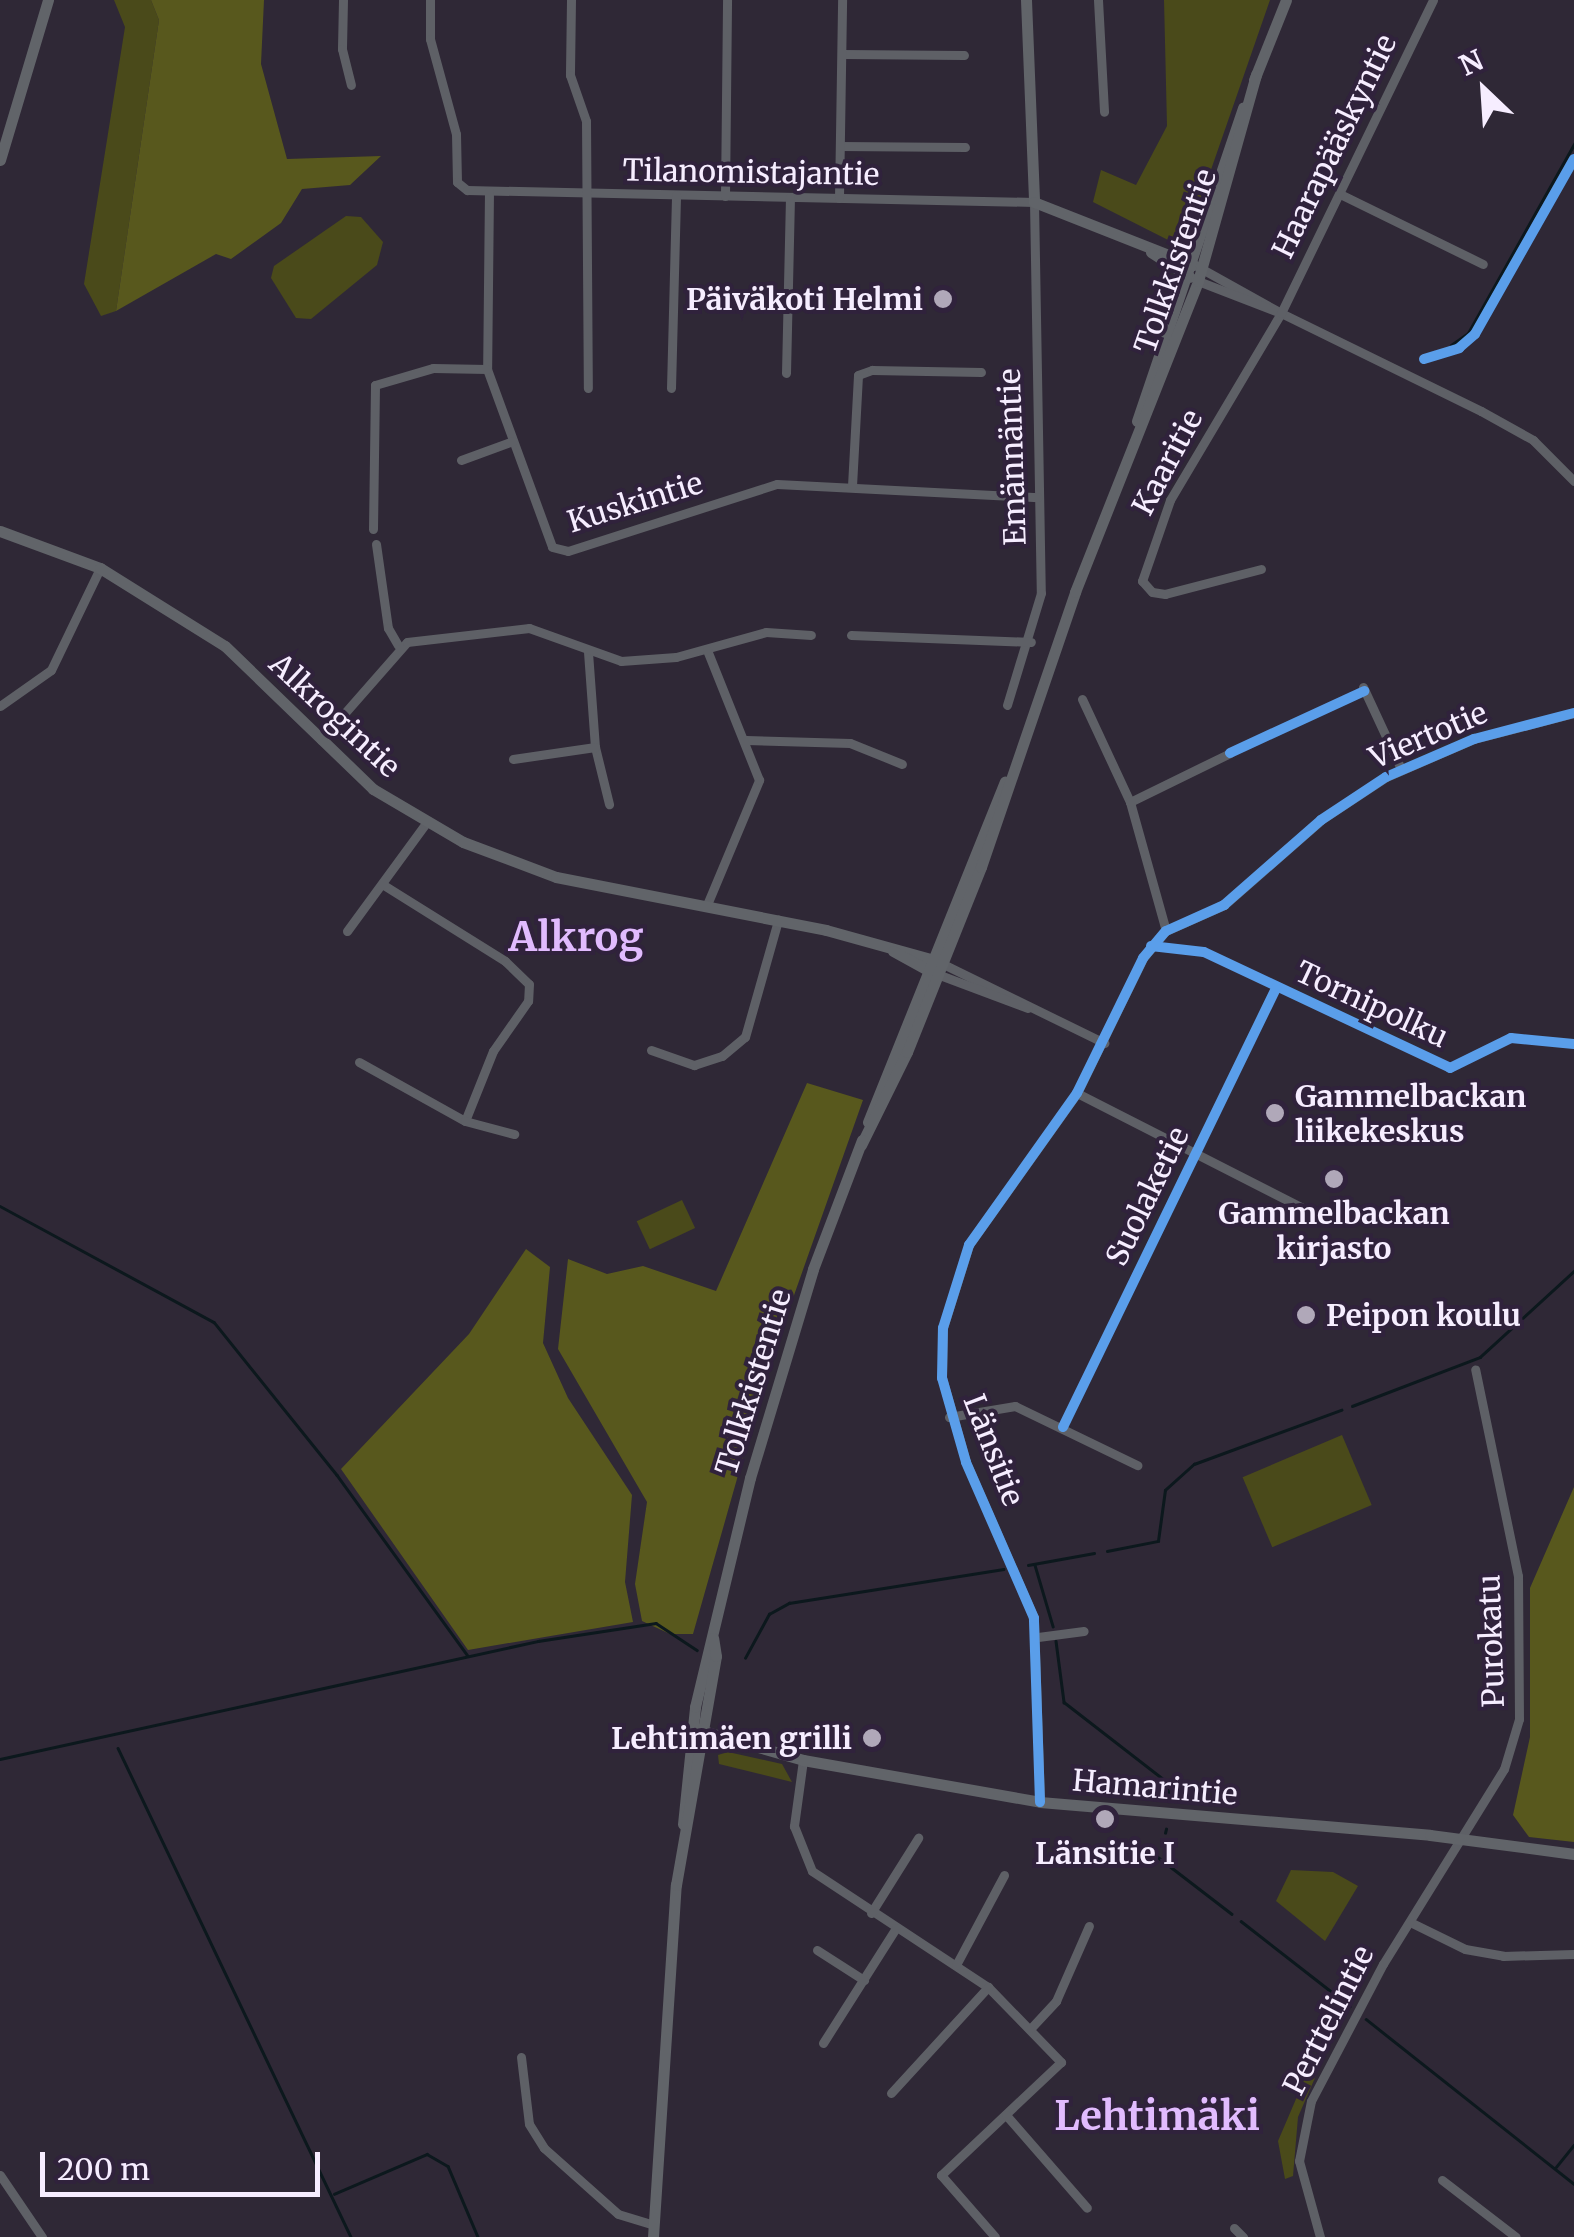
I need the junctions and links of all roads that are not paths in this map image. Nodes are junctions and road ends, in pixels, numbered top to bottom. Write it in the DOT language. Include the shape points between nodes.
graph roads {
  1 [pos="48,0"];
  2 [pos="343,0"];
  3 [pos="430,0"];
  4 [pos="570,0"];
  5 [pos="727,0"];
  6 [pos="842,0"];
  7 [pos="1026,0"];
  8 [pos="1098,0"];
  9 [pos="1286,0"];
  10 [pos="1433,0"];
  11 [pos="842,54"];
  12 [pos="964,54"];
  13 [pos="351,85"];
  14 [pos="1104,112"];
  15 [pos="840,146"];
  16 [pos="965,148"];
  17 [pos="0,160"];
  18 [pos="489,191"];
  19 [pos="586,194"];
  20 [pos="1340,194"];
  21 [pos="676,195"];
  22 [pos="724,196"];
  23 [pos="790,198"];
  24 [pos="839,198"];
  25 [pos="1034,202"];
  26 [pos="1483,264"];
  27 [pos="1194,272"];
  28 [pos="1281,314"];
  29 [pos="487,369"];
  30 [pos="786,372"];
  31 [pos="981,372"];
  32 [pos="588,388"];
  33 [pos="672,388"];
  34 [pos="513,441"];
  35 [pos="461,460"];
  36 [pos="1574,482"];
  37 [pos="852,486"];
  38 [pos="1038,496"];
  39 [pos="373,529"];
  40 [pos="0,531"];
  41 [pos="376,544"];
  42 [pos="100,568"];
  43 [pos="1261,570"];
  44 [pos="811,635"];
  45 [pos="851,636"];
  46 [pos="1030,642"];
  47 [pos="398,645"];
  48 [pos="708,650"];
  49 [pos="588,652"];
  50 [pos="1363,688"];
  51 [pos="1082,699"];
  52 [pos="1007,704"];
  53 [pos="0,706"];
  54 [pos="1574,712"];
  55 [pos="321,740"];
  56 [pos="746,740"];
  57 [pos="595,747"];
  58 [pos="1230,753"];
  59 [pos="513,759"];
  60 [pos="902,764"];
  61 [pos="1401,770"];
  62 [pos="1130,802"];
  63 [pos="609,804"];
  64 [pos="426,823"];
  65 [pos="382,884"];
  66 [pos="706,908"];
  67 [pos="778,920"];
  68 [pos="1166,930"];
  69 [pos="347,932"];
  70 [pos="934,966"];
  71 [pos="1104,1044"];
  72 [pos="650,1050"];
  73 [pos="359,1062"];
  74 [pos="1077,1092"];
  75 [pos="466,1121"];
  76 [pos="514,1134"];
  77 [pos="1318,1216"];
  78 [pos="1476,1370"];
  79 [pos="949,1417"];
  80 [pos="1136,1465"];
  81 [pos="1084,1631"];
  82 [pos="1038,1637"];
  83 [pos="698,1729"];
  84 [pos="695,1744"];
  85 [pos="736,1744"];
  86 [pos="803,1760"];
  87 [pos="1040,1802"];
  88 [pos="918,1838"];
  89 [pos="1457,1840"];
  90 [pos="1574,1854"];
  91 [pos="1004,1875"];
  92 [pos="871,1913"];
  93 [pos="1410,1922"];
  94 [pos="1090,1926"];
  95 [pos="896,1928"];
  96 [pos="817,1950"];
  97 [pos="1574,1954"];
  98 [pos="956,1965"];
  99 [pos="864,1980"];
  100 [pos="988,1987"];
  101 [pos="1031,2028"];
  102 [pos="823,2043"];
  103 [pos="520,2058"];
  104 [pos="891,2093"];
  105 [pos="1006,2116"];
  106 [pos="0,2175"];
  107 [pos="1442,2180"];
  108 [pos="1087,2208"];
  109 [pos="1234,2228"];
  110 [pos="653,2231"];
  111 [pos="42,2237"];
  112 [pos="994,2237"];
  113 [pos="1243,2237"];
  114 [pos="1320,2237"];
  115 [pos="1516,2237"];
  1 -- 17 [label="street"];
  2 -- 13 [label="street" via="342,49"];
  3 -- 18 [label="street, Tilanomistajantie" via="430,40 456,134 457,182"];
  4 -- 19 [label="street" via="570,75 586,121"];
  5 -- 22 [label="street"];
  6 -- 11 [label="street"];
  7 -- 25 [label="street"];
  8 -- 14 [label="street"];
  9 -- 27 [label="street, Tolkkistentie"];
  10 -- 20 [label="street, Haarapääskyntie"];
  11 -- 12 [label="street"];
  11 -- 15 [label="street"];
  15 -- 16 [label="street"];
  15 -- 24 [label="street"];
  18 -- 19 [label="street, Tilanomistajantie"];
  18 -- 29 [label="street, Kuskintie"];
  19 -- 21 [label="street, Tilanomistajantie"];
  19 -- 32 [label="street"];
  20 -- 26 [label="street"];
  20 -- 28 [label="street, Haarapääskyntie"];
  21 -- 22 [label="street, Tilanomistajantie"];
  21 -- 33 [label="street"];
  22 -- 23 [label="street, Tilanomistajantie"];
  23 -- 24 [label="street, Tilanomistajantie"];
  23 -- 30 [label="street"];
  24 -- 25 [label="street, Tilanomistajantie"];
  25 -- 27 [label="street"];
  25 -- 38 [label="street, Emännäntie"];
  27 -- 28 [label="street"];
  27 -- 70 [label="street, Tolkkistentie" via="1018,757"];
  28 -- 36 [label="street" via="1512,428"];
  28 -- 43 [label="street, Kaaritie" via="1170,500 1142,581 1166,594"];
  29 -- 34 [label="street, Kuskintie"];
  29 -- 39 [label="street" via="433,368 375,384"];
  31 -- 37 [label="street" via="858,375"];
  34 -- 35 [label="street"];
  34 -- 37 [label="street, Kuskintie" via="548,543 560,551 777,484"];
  37 -- 38 [label="street, Kuskintie"];
  38 -- 46 [label="street, Emännäntie" via="1041,592"];
  40 -- 42 [label="street, Alkrogintie"];
  41 -- 47 [label="street" via="388,628"];
  42 -- 53 [label="street" via="51,670"];
  42 -- 55 [label="street, Alkrogintie" via="225,646"];
  44 -- 48 [label="street" via="766,632"];
  45 -- 46 [label="street"];
  46 -- 52 [label="street, Emännäntie"];
  47 -- 49 [label="street" via="529,628"];
  47 -- 55 [label="street"];
  48 -- 49 [label="street" via="621,661"];
  48 -- 56 [label="street"];
  49 -- 57 [label="street"];
  50 -- 61 [label="street"];
  51 -- 62 [label="street"];
  54 -- 61 [label="street, Viertotie" via="1474,738"];
  55 -- 64 [label="street, Alkrogintie" via="373,789"];
  56 -- 60 [label="street" via="850,743"];
  56 -- 66 [label="street" via="759,787 718,867"];
  57 -- 59 [label="street"];
  57 -- 63 [label="street"];
  58 -- 62 [label="street"];
  61 -- 68 [label="street, Viertotie" via="1321,820 1224,905"];
  62 -- 68 [label="street"];
  64 -- 65 [label="street"];
  64 -- 66 [label="street, Alkrogintie" via="502,860 556,877"];
  65 -- 69 [label="street"];
  65 -- 75 [label="street" via="505,961 529,984 528,1002 493,1051"];
  66 -- 67 [label="street, Alkrogintie"];
  67 -- 70 [label="street, Alkrogintie"];
  67 -- 72 [label="street" via="745,1037 722,1056 694,1065"];
  68 -- 71 [label="street, Länsitie" via="1135,973"];
  70 -- 71 [label="street"];
  70 -- 83 [label="street, Tolkkistentie" via="860,1146 782,1368 713,1638 716,1656"];
  71 -- 74 [label="street, Länsitie"];
  73 -- 75 [label="street"];
  74 -- 77 [label="street"];
  74 -- 79 [label="street, Länsitie" via="1038,1140 962,1260 944,1328"];
  75 -- 76 [label="street"];
  78 -- 89 [label="street, Purokatu" via="1518,1576 1521,1707 1504,1769"];
  79 -- 80 [label="street" via="1015,1406"];
  79 -- 82 [label="street, Länsitie" via="1022,1583"];
  81 -- 82 [label="street"];
  82 -- 87 [label="street, Länsitie"];
  83 -- 84 [label="street, Tolkkistentie"];
  83 -- 85 [label="street, Hamarintie"];
  84 -- 85 [label="street, Hamarintie"];
  84 -- 110 [label="street, Tolkkistentie" via="683,1824"];
  85 -- 86 [label="street, Hamarintie"];
  86 -- 87 [label="street, Hamarintie"];
  86 -- 92 [label="street" via="794,1811 801,1851 818,1879"];
  87 -- 89 [label="street, Hamarintie"];
  88 -- 92 [label="street"];
  89 -- 90 [label="street, Hamarintie"];
  89 -- 93 [label="street, Perttelintie"];
  91 -- 98 [label="street"];
  92 -- 95 [label="street"];
  93 -- 97 [label="street" via="1465,1949 1503,1956"];
  93 -- 114 [label="street, Perttelintie" via="1352,2018 1305,2118 1300,2180"];
  94 -- 101 [label="street" via="1063,1988"];
  95 -- 98 [label="street"];
  95 -- 99 [label="street"];
  96 -- 99 [label="street"];
  98 -- 100 [label="street"];
  99 -- 102 [label="street"];
  100 -- 101 [label="street"];
  100 -- 104 [label="street"];
  101 -- 105 [label="street" via="1062,2062"];
  103 -- 110 [label="street" via="529,2124 544,2148 618,2214"];
  105 -- 108 [label="street"];
  105 -- 112 [label="street" via="937,2179"];
  106 -- 111 [label="street"];
  107 -- 115 [label="street"];
  109 -- 113 [label="street"];
}
